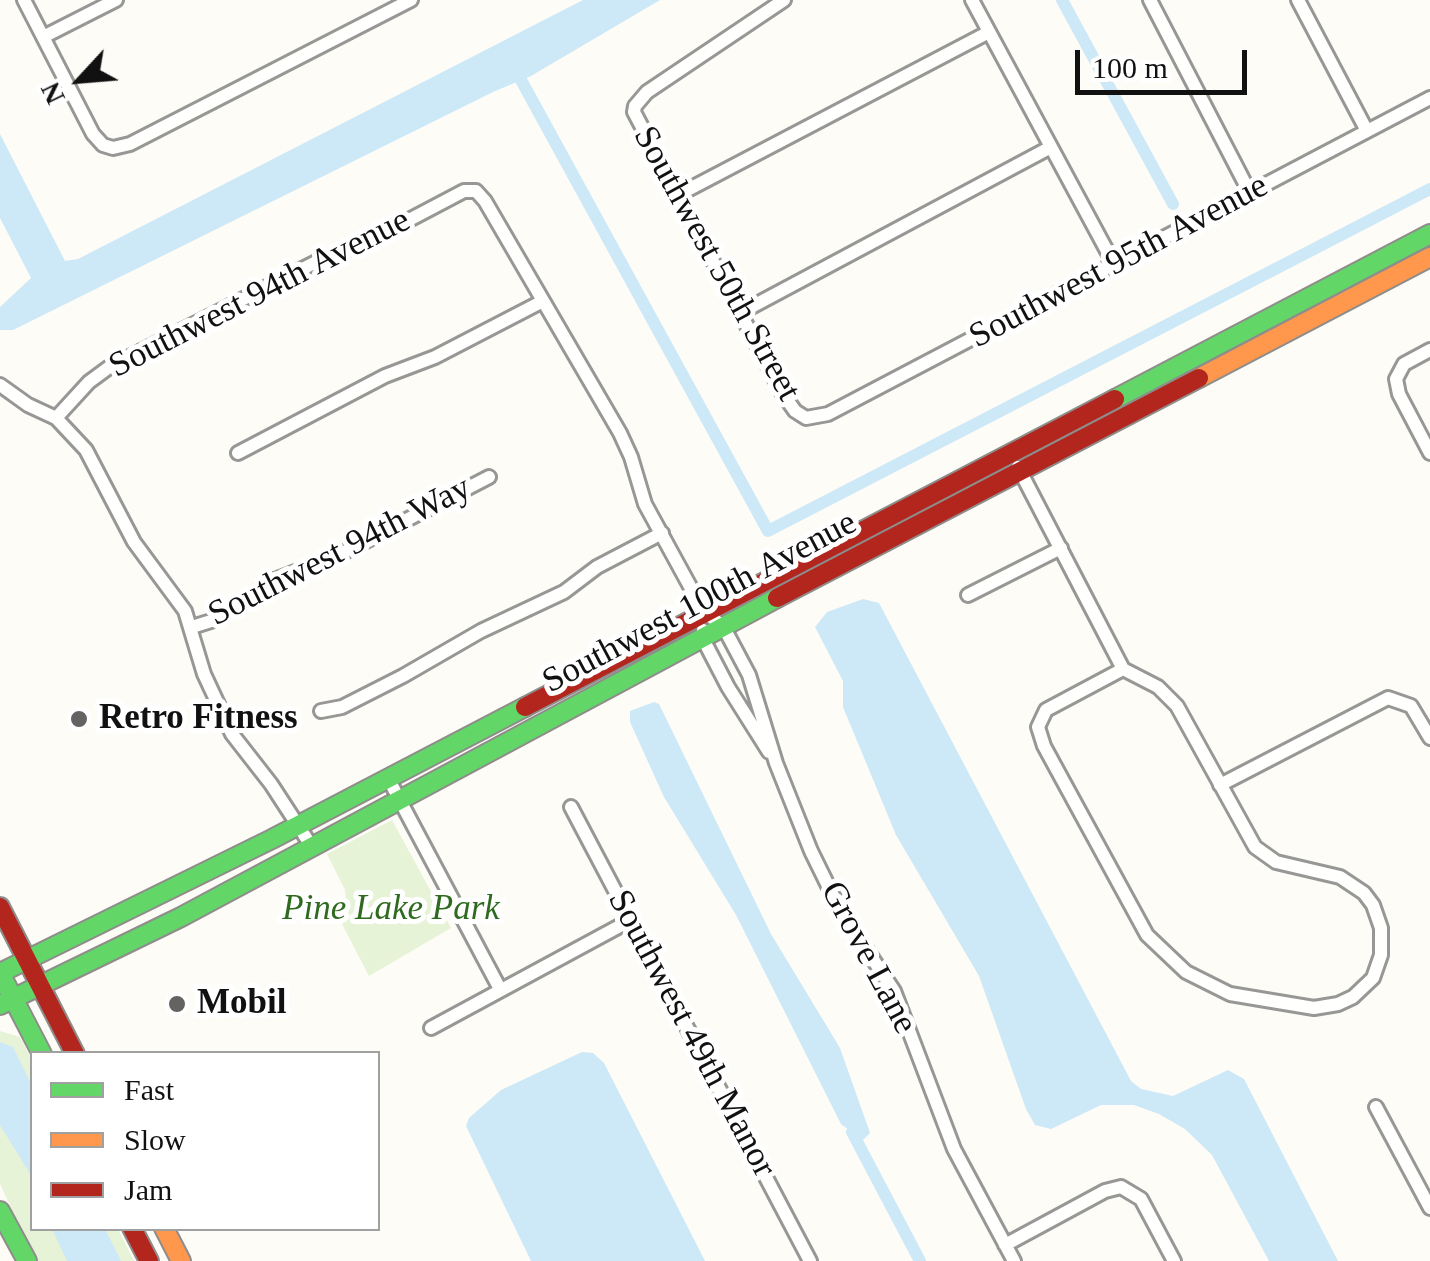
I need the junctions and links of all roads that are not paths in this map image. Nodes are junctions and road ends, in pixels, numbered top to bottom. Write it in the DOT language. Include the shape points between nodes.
graph roads {
  1 [pos="24,0"];
  2 [pos="116,0"];
  3 [pos="411,0"];
  4 [pos="784,0"];
  5 [pos="972,0"];
  6 [pos="1150,0"];
  7 [pos="1298,0"];
  8 [pos="989,32"];
  9 [pos="43,37"];
  10 [pos="1430,98"];
  11 [pos="1367,131"];
  12 [pos="1051,147"];
  13 [pos="1250,193"];
  14 [pos="676,196"];
  15 [pos="1430,234"];
  16 [pos="1430,257"];
  17 [pos="1114,264"];
  18 [pos="543,301"];
  19 [pos="740,312"];
  20 [pos="1430,350"];
  21 [pos="0,385"];
  22 [pos="56,418"];
  23 [pos="806,418"];
  24 [pos="238,452"];
  25 [pos="1010,452"];
  26 [pos="1430,453"];
  27 [pos="1020,471"];
  28 [pos="489,477"];
  29 [pos="662,533"];
  30 [pos="1060,548"];
  31 [pos="968,595"];
  32 [pos="704,612"];
  33 [pos="723,626"];
  34 [pos="192,627"];
  35 [pos="702,637"];
  36 [pos="1123,669"];
  37 [pos="322,711"];
  38 [pos="1430,738"];
  39 [pos="776,763"];
  40 [pos="388,778"];
  41 [pos="1220,785"];
  42 [pos="399,800"];
  43 [pos="571,806"];
  44 [pos="298,826"];
  45 [pos="312,848"];
  46 [pos="0,907"];
  47 [pos="629,920"];
  48 [pos="28,960"];
  49 [pos="0,973"];
  50 [pos="40,985"];
  51 [pos="500,989"];
  52 [pos="7,1002"];
  53 [pos="430,1028"];
  54 [pos="40,1051"];
  55 [pos="73,1051"];
  56 [pos="1376,1107"];
  57 [pos="1430,1208"];
  58 [pos="0,1211"];
  59 [pos="134,1231"];
  60 [pos="166,1231"];
  61 [pos="1005,1245"];
  62 [pos="26,1261"];
  63 [pos="149,1261"];
  64 [pos="181,1261"];
  65 [pos="810,1261"];
  66 [pos="1014,1261"];
  67 [pos="1174,1261"];
  1 -- 9 [label="street"];
  2 -- 9 [label="street"];
  3 -- 9 [label="street" via="130,144 108,147 93,134"];
  4 -- 14 [label="street, Southwest 50th Street" via="634,106"];
  5 -- 8 [label="street"];
  6 -- 13 [label="street"];
  7 -- 11 [label="street"];
  8 -- 12 [label="street"];
  8 -- 14 [label="street"];
  10 -- 11 [label="street, Southwest 95th Avenue"];
  11 -- 13 [label="street, Southwest 95th Avenue"];
  12 -- 17 [label="street"];
  12 -- 19 [label="street"];
  13 -- 17 [label="street, Southwest 95th Avenue"];
  14 -- 19 [label="street, Southwest 50th Street"];
  15 -- 25 [label="main road, Southwest 100th Avenue"];
  16 -- 27 [label="main road, Southwest 100th Avenue"];
  17 -- 23 [label="street, Southwest 95th Avenue" via="828,414"];
  18 -- 22 [label="street, Southwest 94th Avenue" via="477,184 108,368"];
  18 -- 24 [label="street"];
  18 -- 29 [label="street" via="627,446 640,492"];
  19 -- 23 [label="street, Southwest 50th Street" via="789,404"];
  20 -- 26 [label="street" via="1396,374 1399,394"];
  21 -- 22 [label="street"];
  22 -- 34 [label="street" via="86,450 134,542"];
  25 -- 27 [label="street"];
  25 -- 32 [label="main road, Southwest 100th Avenue"];
  27 -- 30 [label="street"];
  27 -- 33 [label="main road, Southwest 100th Avenue"];
  28 -- 34 [label="street, Southwest 94th Way"];
  29 -- 32 [label="street"];
  29 -- 37 [label="street" via="564,592 342,707"];
  30 -- 31 [label="street"];
  30 -- 36 [label="street"];
  32 -- 33 [label="street, Grove Lane"];
  32 -- 35 [label="street"];
  32 -- 40 [label="main road, Southwest 100th Avenue"];
  33 -- 35 [label="main road, Southwest 100th Avenue"];
  33 -- 39 [label="street, Grove Lane" via="750,675"];
  34 -- 44 [label="street" via="204,674 232,734"];
  35 -- 39 [label="street, Grove Lane"];
  35 -- 42 [label="main road, Southwest 100th Avenue"];
  36 -- 41 [label="street" via="1168,695"];
  36 -- 41 [label="street" via="1053,705 1038,727 1147,935 1172,962 1230,994 1300,1008 1326,1008 1353,997 1378,968 1381,928 1373,904 1340,877 1266,857"];
  38 -- 41 [label="street" via="1406,703 1382,700"];
  39 -- 61 [label="street, Grove Lane" via="825,881 894,991 948,1136"];
  40 -- 42 [label="street"];
  40 -- 44 [label="main road, Southwest 100th Avenue"];
  42 -- 45 [label="main road, Southwest 100th Avenue"];
  42 -- 51 [label="street"];
  43 -- 47 [label="street, Southwest 49th Manor"];
  44 -- 45 [label="street"];
  44 -- 48 [label="main road, Southwest 100th Avenue"];
  45 -- 50 [label="main road, Southwest 100th Avenue"];
  46 -- 48 [label="main road"];
  47 -- 51 [label="street"];
  47 -- 65 [label="street, Southwest 49th Manor"];
  48 -- 49 [label="main road, Southwest 100th Avenue"];
  48 -- 50 [label="main road"];
  49 -- 52 [label="main road"];
  50 -- 52 [label="main road, Southwest 100th Avenue"];
  50 -- 55 [label="main road"];
  51 -- 53 [label="street"];
  52 -- 54 [label="main road"];
  56 -- 57 [label="street"];
  58 -- 62 [label="main road"];
  59 -- 63 [label="main road"];
  60 -- 64 [label="main road"];
  61 -- 66 [label="street, Grove Lane"];
  61 -- 67 [label="street" via="1105,1191 1125,1188 1141,1199"];
}
